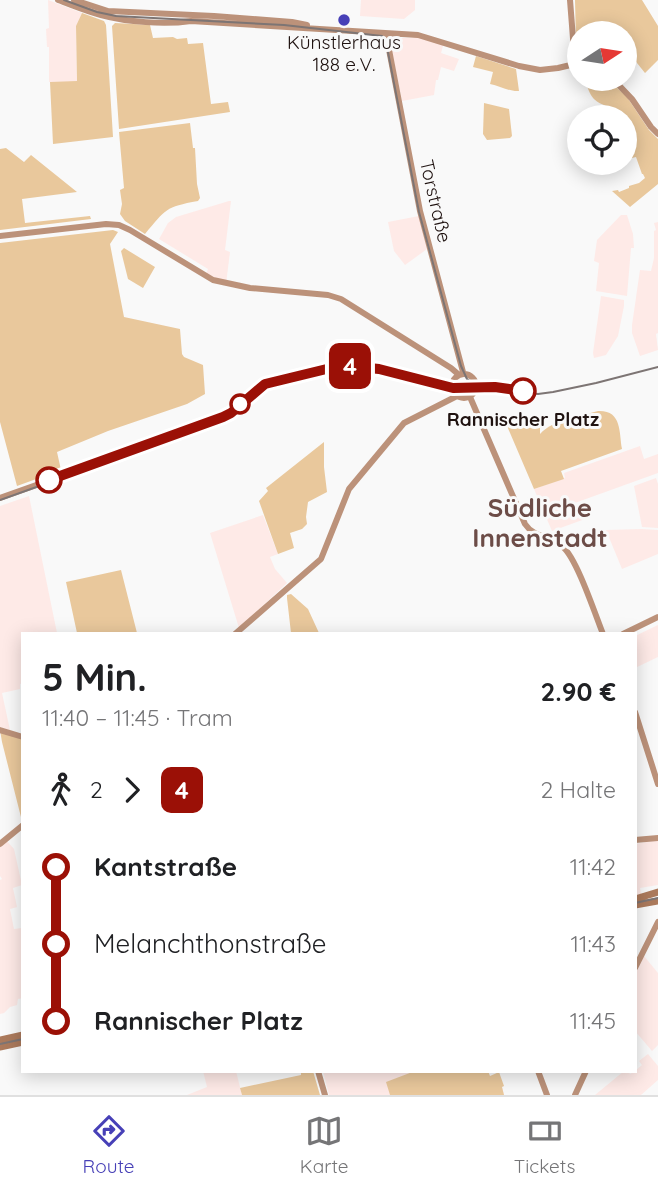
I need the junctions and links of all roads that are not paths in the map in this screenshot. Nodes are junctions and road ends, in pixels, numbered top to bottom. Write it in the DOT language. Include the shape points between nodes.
graph roads {
  1 [pos="58,0"];
  2 [pos="74,0"];
  3 [pos="570,0"];
  4 [pos="572,21"];
  5 [pos="329,29"];
  6 [pos="386,34"];
  7 [pos="567,66"];
  8 [pos="624,91"];
  9 [pos="658,134"];
  10 [pos="0,236"];
  11 [pos="461,373"];
  12 [pos="453,388"];
  13 [pos="457,396"];
  14 [pos="470,397"];
  15 [pos="0,498"];
  16 [pos="658,617"];
  17 [pos="237,632"];
  18 [pos="602,632"];
  19 [pos="627,632"];
  20 [pos="637,718"];
  21 [pos="0,730"];
  22 [pos="21,736"];
  23 [pos="658,784"];
  24 [pos="21,827"];
  25 [pos="658,838"];
  26 [pos="637,840"];
  27 [pos="0,844"];
  28 [pos="658,892"];
  29 [pos="637,898"];
  30 [pos="658,901"];
  31 [pos="637,905"];
  32 [pos="658,922"];
  33 [pos="637,964"];
  34 [pos="21,1035"];
  35 [pos="0,1040"];
  36 [pos="21,1042"];
  37 [pos="0,1046"];
  38 [pos="319,1073"];
  39 [pos="539,1073"];
  40 [pos="585,1073"];
  41 [pos="325,1095"];
  42 [pos="547,1095"];
  43 [pos="575,1095"];
  1 -- 5 [label="street" via="130,20"];
  2 -- 5 [label="street" via="108,10 282,21"];
  3 -- 4 [label="street"];
  5 -- 6 [label="street"];
  6 -- 7 [label="street" via="418,36 532,69"];
  6 -- 11 [label="street, Torstraße" via="420,211"];
  8 -- 9 [label="street"];
  10 -- 11 [label="street" via="123,226 213,280 341,299"];
  11 -- 12 [label="street"];
  11 -- 14 [label="street" via="471,375 475,382"];
  12 -- 13 [label="street"];
  12 -- 15 [label="street" via="383,370 351,367 288,379 261,388 225,418"];
  13 -- 14 [label="street"];
  13 -- 17 [label="street" via="404,423 349,489 321,559"];
  14 -- 18 [label="street" via="525,524 567,551"];
  16 -- 19 [label="street"];
  20 -- 23 [label="street"];
  21 -- 22 [label="street"];
  24 -- 27 [label="street"];
  25 -- 26 [label="street"];
  28 -- 29 [label="main road"];
  30 -- 31 [label="main road"];
  32 -- 33 [label="street"];
  34 -- 35 [label="main road"];
  36 -- 37 [label="main road"];
  38 -- 41 [label="street"];
  39 -- 42 [label="street"];
  40 -- 43 [label="street"];
}
